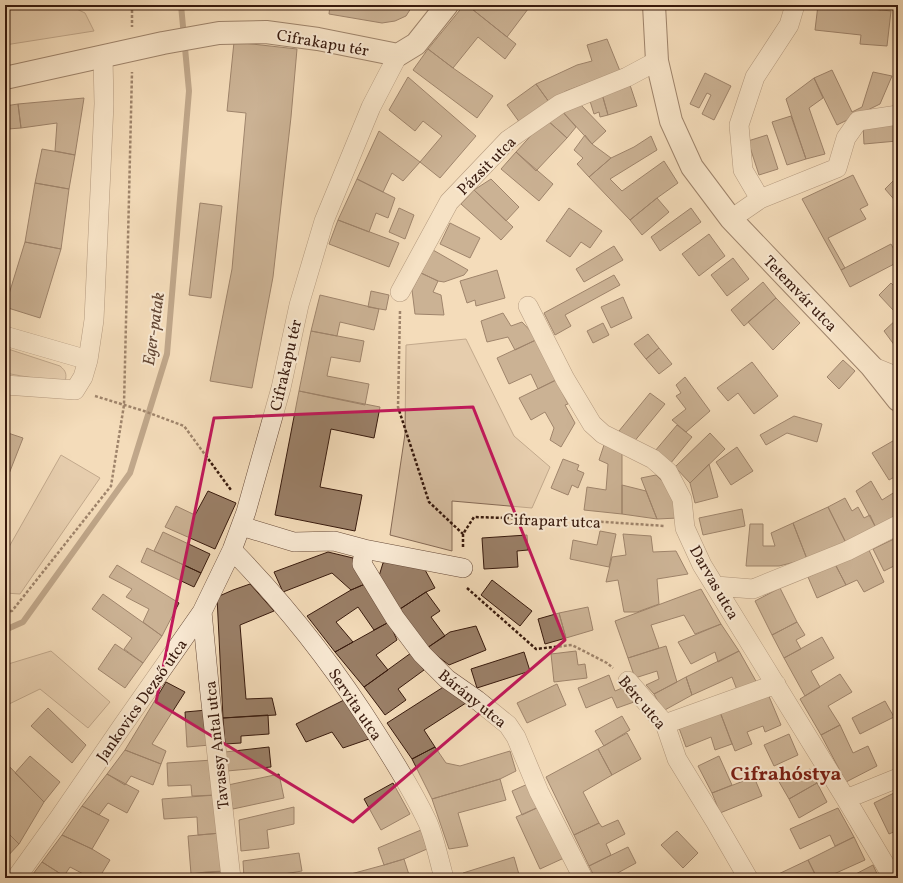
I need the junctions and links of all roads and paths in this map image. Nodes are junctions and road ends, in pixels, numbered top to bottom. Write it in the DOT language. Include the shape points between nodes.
graph roads {
  1 [pos="447,5"];
  2 [pos="654,5"];
  3 [pos="794,5"];
  4 [pos="132,50"];
  5 [pos="398,55"];
  6 [pos="103,57"];
  7 [pos="657,61"];
  8 [pos="5,78"];
  9 [pos="898,115"];
  10 [pos="760,199"];
  11 [pos="731,219"];
  12 [pos="400,292"];
  13 [pos="528,306"];
  14 [pos="5,336"];
  15 [pos="88,360"];
  16 [pos="871,366"];
  17 [pos="898,377"];
  18 [pos="5,385"];
  19 [pos="74,390"];
  20 [pos="898,400"];
  21 [pos="124,405"];
  22 [pos="244,519"];
  23 [pos="898,525"];
  24 [pos="685,528"];
  25 [pos="463,534"];
  26 [pos="364,549"];
  27 [pos="232,550"];
  28 [pos="463,568"];
  29 [pos="716,586"];
  30 [pos="5,611"];
  31 [pos="202,612"];
  32 [pos="628,681"];
  33 [pos="776,684"];
  34 [pos="665,724"];
  35 [pos="898,778"];
  36 [pos="846,799"];
  37 [pos="16,878"];
  38 [pos="231,878"];
  39 [pos="444,878"];
  40 [pos="584,878"];
  41 [pos="748,878"];
  42 [pos="893,878"];
  1 -- 5 [label="main road" via="416,44"];
  2 -- 7 [label="main road, Tetemvár utca"];
  3 -- 10 [label="street" via="789,25 755,77 739,125 743,170"];
  4 -- 5 [label="main road, Cifrakapu tér" via="219,33 266,32 318,39"];
  4 -- 6 [label="main road, Cifrakapu tér"];
  4 -- 21 [label="path"];
  5 -- 22 [label="street, Cifrakapu tér" via="371,107 324,221"];
  6 -- 8 [label="main road, Cifrakapu tér"];
  6 -- 15 [label="street" via="104,104 94,312"];
  7 -- 11 [label="main road, Tetemvár utca" via="671,121 689,161"];
  7 -- 12 [label="street, Pázsit utca" via="627,77 560,104 508,140 449,202"];
  9 -- 10 [label="street" via="858,121 846,138 836,168"];
  10 -- 11 [label="street"];
  11 -- 16 [label="main road, Tetemvár utca"];
  12 -- 25 [label="path" via="398,407 429,502"];
  13 -- 24 [label="street, Darvas utca" via="565,379 592,424 603,434 653,459 668,472 682,499"];
  14 -- 15 [label="street"];
  15 -- 19 [label="street" via="83,377"];
  16 -- 17 [label="street, Tetemvár utca"];
  16 -- 20 [label="main road, Tetemvár utca"];
  18 -- 19 [label="street"];
  19 -- 21 [label="path"];
  21 -- 22 [label="path" via="184,426"];
  21 -- 30 [label="path" via="111,486 12,612"];
  22 -- 26 [label="street" via="294,542 334,541"];
  22 -- 27 [label="street, Jankovics Dezső utca"];
  23 -- 29 [label="street" via="847,551 753,589"];
  24 -- 25 [label="path, Cifrapart utca" via="575,520 474,517"];
  24 -- 29 [label="street, Darvas utca" via="702,565"];
  25 -- 28 [label="path"];
  26 -- 28 [label="street"];
  26 -- 40 [label="street, Bárány utca" via="362,564 395,618 422,654 447,679 508,725 516,737 539,792"];
  27 -- 31 [label="street, Jankovics Dezső utca"];
  27 -- 39 [label="street, Servita utca" via="264,582 355,700 400,771 428,824"];
  28 -- 32 [label="path, Bérc utca" via="468,589 536,649 572,645 607,663"];
  29 -- 33 [label="street, Darvas utca"];
  31 -- 37 [label="street, Jankovics Dezső utca"];
  31 -- 38 [label="street, Tavassy Antal utca"];
  32 -- 34 [label="street, Bérc utca"];
  33 -- 34 [label="street"];
  33 -- 36 [label="street, Darvas utca"];
  34 -- 41 [label="street, Bérc utca" via="677,759"];
  35 -- 36 [label="street"];
  36 -- 42 [label="street, Darvas utca"];
}
